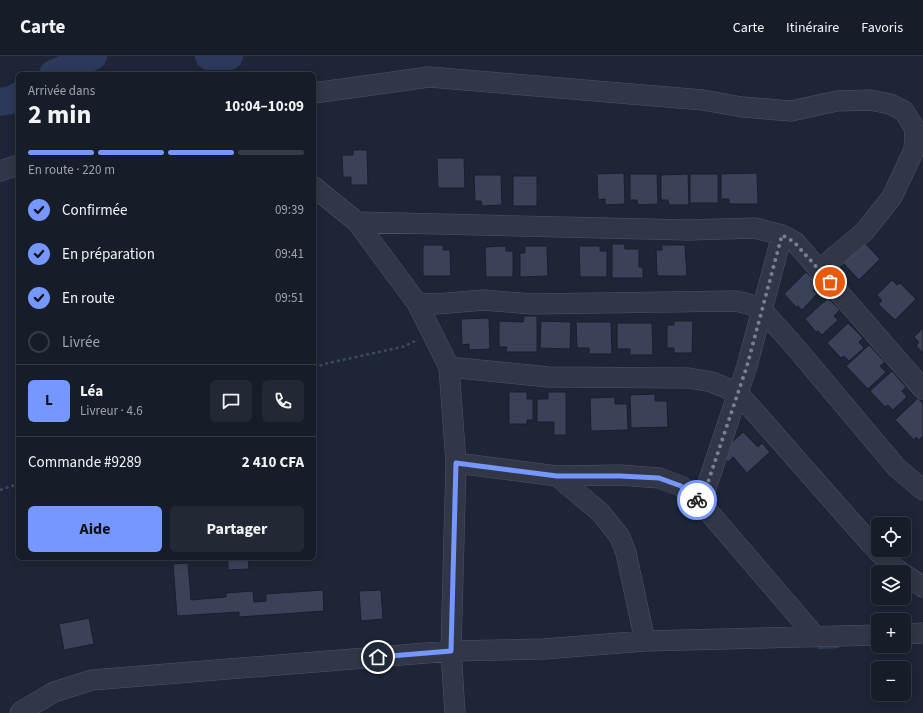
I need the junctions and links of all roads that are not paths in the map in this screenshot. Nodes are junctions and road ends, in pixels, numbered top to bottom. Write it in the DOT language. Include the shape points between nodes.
graph roads {
  1 [pos="316,93"];
  2 [pos="16,166"];
  3 [pos="0,171"];
  4 [pos="316,189"];
  5 [pos="357,222"];
  6 [pos="782,235"];
  7 [pos="819,270"];
  8 [pos="417,303"];
  9 [pos="762,310"];
  10 [pos="448,367"];
  11 [pos="923,389"];
  12 [pos="738,393"];
  13 [pos="456,463"];
  14 [pos="557,476"];
  15 [pos="923,490"];
  16 [pos="701,503"];
  17 [pos="891,565"];
  18 [pos="911,579"];
  19 [pos="923,587"];
  20 [pos="923,633"];
  21 [pos="911,634"];
  22 [pos="871,635"];
  23 [pos="816,637"];
  24 [pos="645,641"];
  25 [pos="451,651"];
  26 [pos="20,713"];
  27 [pos="455,713"];
  1 -- 7 [label="street" via="429,77 703,100 742,107 791,111 838,101 870,100 890,104 904,111 915,129 914,150 892,197 864,232"];
  2 -- 3 [label="street"];
  4 -- 5 [label="street"];
  5 -- 6 [label="street" via="681,230 755,228"];
  5 -- 8 [label="street"];
  6 -- 7 [label="street" via="794,242"];
  6 -- 9 [label="street"];
  7 -- 11 [label="street"];
  8 -- 9 [label="street" via="483,300 532,304 736,301"];
  8 -- 10 [label="street"];
  9 -- 12 [label="street"];
  9 -- 15 [label="street" via="897,468"];
  10 -- 12 [label="street" via="549,377 689,378 712,382"];
  10 -- 13 [label="street"];
  12 -- 16 [label="street"];
  12 -- 17 [label="street"];
  13 -- 14 [label="street"];
  13 -- 25 [label="street"];
  14 -- 16 [label="street" via="659,478 681,486"];
  14 -- 24 [label="street" via="600,512 620,537 626,553"];
  16 -- 23 [label="street"];
  18 -- 19 [label="street"];
  20 -- 21 [label="street"];
  22 -- 23 [label="street"];
  23 -- 24 [label="street"];
  24 -- 25 [label="street" via="544,649"];
  25 -- 26 [label="street" via="92,680 54,692"];
  25 -- 27 [label="street"];
}
